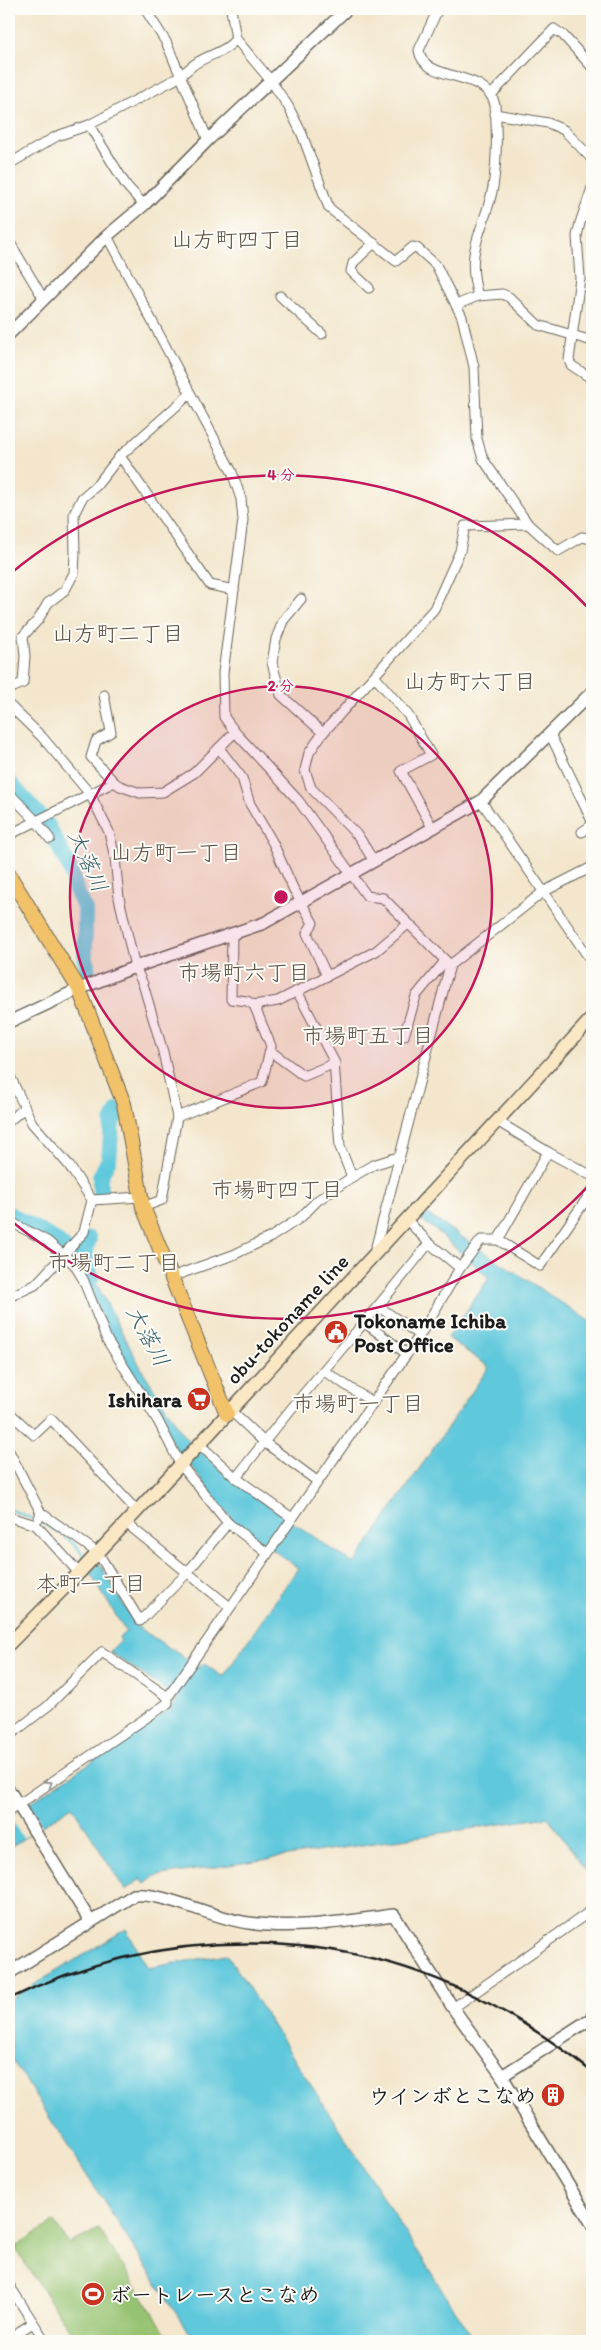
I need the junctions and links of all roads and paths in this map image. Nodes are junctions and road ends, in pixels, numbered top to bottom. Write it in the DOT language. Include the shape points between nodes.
graph roads {
  1 [pos="145,9"];
  2 [pos="231,9"];
  3 [pos="347,9"];
  4 [pos="438,9"];
  5 [pos="236,39"];
  6 [pos="592,67"];
  7 [pos="181,78"];
  8 [pos="271,81"];
  9 [pos="491,95"];
  10 [pos="495,114"];
  11 [pos="89,125"];
  12 [pos="208,140"];
  13 [pos="592,159"];
  14 [pos="9,164"];
  15 [pos="592,188"];
  16 [pos="144,205"];
  17 [pos="107,236"];
  18 [pos="9,241"];
  19 [pos="374,243"];
  20 [pos="369,288"];
  21 [pos="280,296"];
  22 [pos="478,296"];
  23 [pos="43,298"];
  24 [pos="456,305"];
  25 [pos="9,334"];
  26 [pos="322,334"];
  27 [pos="571,334"];
  28 [pos="592,340"];
  29 [pos="592,379"];
  30 [pos="190,394"];
  31 [pos="120,456"];
  32 [pos="528,524"];
  33 [pos="592,539"];
  34 [pos="234,590"];
  35 [pos="301,599"];
  36 [pos="375,677"];
  37 [pos="9,689"];
  38 [pos="592,692"];
  39 [pos="104,695"];
  40 [pos="9,705"];
  41 [pos="235,732"];
  42 [pos="324,733"];
  43 [pos="550,734"];
  44 [pos="219,748"];
  45 [pos="114,782"];
  46 [pos="311,788"];
  47 [pos="9,793"];
  48 [pos="90,794"];
  49 [pos="298,800"];
  50 [pos="481,801"];
  51 [pos="41,820"];
  52 [pos="592,821"];
  53 [pos="592,825"];
  54 [pos="432,827"];
  55 [pos="582,832"];
  56 [pos="9,836"];
  57 [pos="50,839"];
  58 [pos="373,860"];
  59 [pos="592,867"];
  60 [pos="350,874"];
  61 [pos="9,875"];
  62 [pos="543,892"];
  63 [pos="301,902"];
  64 [pos="408,924"];
  65 [pos="232,935"];
  66 [pos="592,962"];
  67 [pos="447,963"];
  68 [pos="135,967"];
  69 [pos="327,976"];
  70 [pos="79,989"];
  71 [pos="297,991"];
  72 [pos="254,1005"];
  73 [pos="592,1018"];
  74 [pos="9,1022"];
  75 [pos="404,1036"];
  76 [pos="270,1051"];
  77 [pos="335,1063"];
  78 [pos="9,1074"];
  79 [pos="24,1108"];
  80 [pos="177,1117"];
  81 [pos="9,1121"];
  82 [pos="497,1121"];
  83 [pos="548,1152"];
  84 [pos="398,1157"];
  85 [pos="592,1176"];
  86 [pos="352,1177"];
  87 [pos="592,1191"];
  88 [pos="92,1200"];
  89 [pos="142,1202"];
  90 [pos="406,1219"];
  91 [pos="9,1221"];
  92 [pos="498,1240"];
  93 [pos="429,1243"];
  94 [pos="67,1251"];
  95 [pos="373,1255"];
  96 [pos="460,1268"];
  97 [pos="171,1277"];
  98 [pos="9,1297"];
  99 [pos="379,1307"];
  100 [pos="365,1323"];
  101 [pos="420,1335"];
  102 [pos="407,1354"];
  103 [pos="324,1371"];
  104 [pos="372,1402"];
  105 [pos="228,1412"];
  106 [pos="10,1415"];
  107 [pos="264,1442"];
  108 [pos="198,1446"];
  109 [pos="9,1450"];
  110 [pos="182,1462"];
  111 [pos="236,1478"];
  112 [pos="317,1481"];
  113 [pos="136,1510"];
  114 [pos="40,1514"];
  115 [pos="9,1517"];
  116 [pos="292,1518"];
  117 [pos="126,1523"];
  118 [pos="228,1523"];
  119 [pos="36,1525"];
  120 [pos="267,1553"];
  121 [pos="89,1562"];
  122 [pos="186,1574"];
  123 [pos="230,1607"];
  124 [pos="9,1644"];
  125 [pos="168,1698"];
  126 [pos="9,1736"];
  127 [pos="9,1790"];
  128 [pos="15,1808"];
  129 [pos="592,1910"];
  130 [pos="90,1921"];
  131 [pos="9,1973"];
  132 [pos="453,2008"];
  133 [pos="592,2018"];
  134 [pos="502,2076"];
  135 [pos="592,2224"];
  136 [pos="9,2285"];
  137 [pos="33,2322"];
  138 [pos="9,2338"];
  139 [pos="45,2341"];
  1 -- 7 [label="street" via="161,31"];
  2 -- 5 [label="street"];
  3 -- 8 [label="street"];
  4 -- 9 [label="street" via="419,50 421,58 432,68 474,82"];
  5 -- 7 [label="street" via="230,47 191,66"];
  5 -- 8 [label="street"];
  6 -- 9 [label="street" via="563,35 554,30"];
  7 -- 11 [label="street"];
  7 -- 12 [label="street"];
  8 -- 12 [label="street"];
  8 -- 19 [label="street" via="302,134 330,208"];
  9 -- 10 [label="street"];
  10 -- 13 [label="street" via="548,123 564,130"];
  10 -- 22 [label="street" via="493,184 473,261 473,279"];
  11 -- 14 [label="street" via="57,136"];
  11 -- 16 [label="street" via="126,185"];
  12 -- 16 [label="street"];
  15 -- 27 [label="street" via="578,236 580,278"];
  16 -- 17 [label="street"];
  17 -- 23 [label="street"];
  17 -- 30 [label="street"];
  18 -- 23 [label="street"];
  19 -- 20 [label="street" via="353,263 351,272"];
  19 -- 24 [label="street" via="396,261 413,247 417,248 436,265"];
  21 -- 26 [label="street"];
  22 -- 24 [label="street"];
  22 -- 27 [label="street" via="502,294 538,325"];
  23 -- 25 [label="street"];
  24 -- 32 [label="street" via="474,367 478,445 487,466"];
  27 -- 28 [label="street"];
  27 -- 29 [label="street" via="571,365"];
  30 -- 31 [label="street"];
  30 -- 34 [label="street" via="232,472 241,499 243,520"];
  31 -- 34 [label="street" via="210,585"];
  31 -- 37 [label="street" via="82,498 74,514 74,573 65,590 48,603 23,636 23,683"];
  32 -- 33 [label="street" via="558,551 582,537"];
  32 -- 36 [label="street" via="465,526 460,551 434,609"];
  34 -- 41 [label="street" via="222,697 224,717"];
  35 -- 42 [label="street" via="283,621 272,663 281,695"];
  36 -- 42 [label="street"];
  36 -- 54 [label="street" via="408,714 430,755 401,771"];
  38 -- 43 [label="street"];
  39 -- 45 [label="street" via="111,732 96,741 91,757"];
  40 -- 48 [label="street" via="42,737"];
  41 -- 44 [label="street"];
  41 -- 49 [label="street"];
  42 -- 46 [label="street" via="309,753 305,770"];
  43 -- 50 [label="street"];
  43 -- 52 [label="street"];
  44 -- 45 [label="street" via="194,773 164,792 140,793"];
  44 -- 63 [label="street" via="242,778 250,804"];
  45 -- 48 [label="street"];
  46 -- 49 [label="street"];
  46 -- 58 [label="street" via="359,837"];
  47 -- 51 [label="street"];
  48 -- 51 [label="street"];
  48 -- 68 [label="street" via="108,827 119,898"];
  49 -- 60 [label="street"];
  50 -- 54 [label="street"];
  50 -- 62 [label="street"];
  51 -- 56 [label="street"];
  51 -- 57 [label="street"];
  53 -- 55 [label="street"];
  54 -- 58 [label="street"];
  58 -- 60 [label="street"];
  59 -- 62 [label="street"];
  60 -- 63 [label="street"];
  60 -- 64 [label="street" via="366,896 383,898"];
  61 -- 70 [label="main road"];
  62 -- 66 [label="street"];
  62 -- 67 [label="street"];
  63 -- 65 [label="street"];
  63 -- 69 [label="street" via="313,923 307,933"];
  64 -- 67 [label="street"];
  64 -- 69 [label="street" via="376,951"];
  65 -- 68 [label="street"];
  65 -- 72 [label="street" via="231,999"];
  67 -- 75 [label="street" via="416,996"];
  67 -- 84 [label="street"];
  68 -- 70 [label="street"];
  68 -- 80 [label="street" via="163,1052"];
  69 -- 71 [label="street"];
  70 -- 74 [label="street"];
  70 -- 89 [label="main road" via="124,1104"];
  71 -- 72 [label="street" via="278,1001"];
  71 -- 77 [label="street"];
  72 -- 76 [label="street" via="271,1046"];
  73 -- 82 [label="main road, obu-tokoname line"];
  76 -- 77 [label="street" via="304,1076"];
  76 -- 80 [label="street" via="262,1082"];
  77 -- 86 [label="street" via="340,1147"];
  78 -- 79 [label="street"];
  79 -- 81 [label="street"];
  79 -- 88 [label="street"];
  80 -- 89 [label="street" via="162,1200"];
  82 -- 83 [label="street"];
  82 -- 90 [label="main road, obu-tokoname line"];
  83 -- 85 [label="street"];
  83 -- 92 [label="street"];
  84 -- 86 [label="street" via="373,1165"];
  84 -- 95 [label="street"];
  86 -- 97 [label="street" via="318,1200 300,1218 271,1236 233,1255"];
  87 -- 92 [label="street" via="540,1266"];
  88 -- 89 [label="street"];
  88 -- 94 [label="street" via="84,1232"];
  89 -- 97 [label="main road"];
  90 -- 93 [label="street"];
  90 -- 95 [label="main road, obu-tokoname line"];
  91 -- 94 [label="street"];
  92 -- 96 [label="street" via="482,1240"];
  93 -- 96 [label="street"];
  93 -- 99 [label="street"];
  94 -- 98 [label="street" via="35,1284"];
  94 -- 110 [label="street" via="83,1280 107,1340"];
  95 -- 105 [label="main road, obu-tokoname line"];
  96 -- 101 [label="street"];
  97 -- 105 [label="main road"];
  99 -- 100 [label="street"];
  99 -- 101 [label="street"];
  100 -- 102 [label="street"];
  100 -- 103 [label="street"];
  101 -- 102 [label="street"];
  102 -- 104 [label="street"];
  103 -- 104 [label="street"];
  103 -- 107 [label="street"];
  104 -- 112 [label="street"];
  105 -- 107 [label="street"];
  105 -- 108 [label="main road, obu-tokoname line"];
  106 -- 113 [label="street" via="34,1435 51,1419"];
  107 -- 111 [label="street"];
  107 -- 112 [label="street"];
  108 -- 110 [label="main road, obu-tokoname line"];
  108 -- 111 [label="street"];
  109 -- 114 [label="street"];
  110 -- 113 [label="main road, obu-tokoname line"];
  110 -- 118 [label="street"];
  111 -- 116 [label="street"];
  112 -- 116 [label="street"];
  113 -- 117 [label="main road, obu-tokoname line"];
  114 -- 119 [label="street"];
  114 -- 121 [label="street"];
  115 -- 119 [label="street"];
  116 -- 120 [label="street"];
  117 -- 121 [label="main road, obu-tokoname line"];
  117 -- 122 [label="street"];
  118 -- 120 [label="street"];
  118 -- 122 [label="street"];
  119 -- 121 [label="street"];
  120 -- 123 [label="street"];
  121 -- 122 [label="street" via="140,1621"];
  121 -- 124 [label="main road, obu-tokoname line"];
  122 -- 123 [label="street"];
  123 -- 125 [label="street"];
  125 -- 126 [label="street" via="102,1652 48,1706"];
  128 -- 125 [label="street, one-way" via="168,1703"];
  127 -- 128 [label="street"];
  128 -- 130 [label="street"];
  129 -- 132 [label="street"];
  130 -- 131 [label="street"];
  130 -- 132 [label="street" via="134,1895 144,1894 214,1916 249,1923 300,1927 394,1915"];
  132 -- 134 [label="street"];
  133 -- 134 [label="street"];
  134 -- 135 [label="street"];
  136 -- 137 [label="street"];
  137 -- 138 [label="street"];
  137 -- 139 [label="street"];
}
